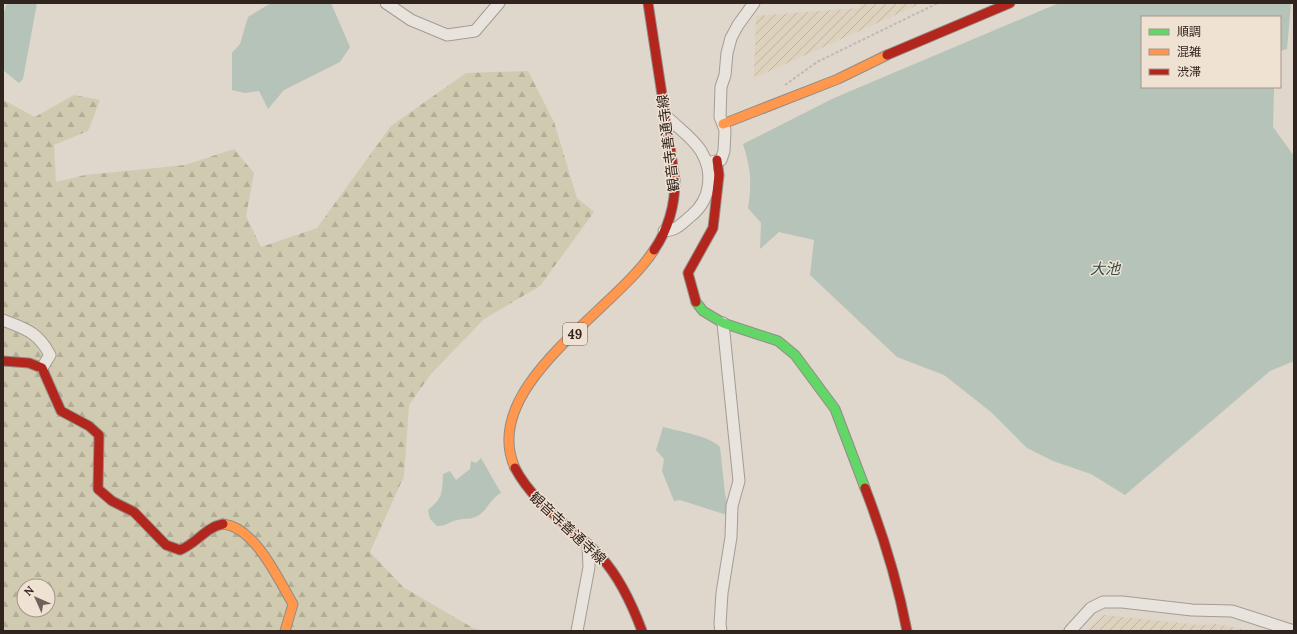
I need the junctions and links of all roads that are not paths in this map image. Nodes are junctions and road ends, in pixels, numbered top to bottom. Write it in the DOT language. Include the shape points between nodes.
graph roads {
  1 [pos="386,3"];
  2 [pos="499,3"];
  3 [pos="648,3"];
  4 [pos="754,3"];
  5 [pos="1010,3"];
  6 [pos="666,116"];
  7 [pos="723,124"];
  8 [pos="712,161"];
  9 [pos="664,231"];
  10 [pos="3,320"];
  11 [pos="723,323"];
  12 [pos="3,361"];
  13 [pos="42,368"];
  14 [pos="588,545"];
  15 [pos="1074,629"];
  16 [pos="285,631"];
  17 [pos="577,631"];
  18 [pos="642,631"];
  19 [pos="721,631"];
  20 [pos="907,631"];
  21 [pos="1294,631"];
  1 -- 2 [label="street" via="411,20 447,35 475,31"];
  3 -- 6 [label="street, 観音寺善通寺線 / 49"];
  4 -- 7 [label="street" via="738,25 727,53 721,87 720,117"];
  5 -- 7 [label="street" via="913,43 838,80"];
  6 -- 8 [label="street"];
  6 -- 9 [label="street, 観音寺善通寺線 / 49" via="675,201"];
  7 -- 8 [label="street" via="724,151 721,160"];
  8 -- 9 [label="street" via="705,200 695,213 674,231"];
  8 -- 11 [label="street" via="719,175 713,228 688,273 697,304"];
  9 -- 14 [label="street, 観音寺善通寺線 / 49" via="640,270 535,373 516,402 510,418 510,454 526,488"];
  10 -- 13 [label="street" via="31,331 44,343 50,355"];
  11 -- 19 [label="street" via="739,480 732,506 731,537 722,593"];
  11 -- 20 [label="street" via="778,341 787,347 835,409 885,541 898,585"];
  12 -- 13 [label="street" via="29,363"];
  13 -- 16 [label="street" via="61,411 89,426 99,435 98,489 112,501 134,512 166,545 180,550 194,544 211,529 223,523 233,525 242,531 258,548 293,604"];
  14 -- 17 [label="street" via="589,566"];
  14 -- 18 [label="street, 観音寺善通寺線 / 49" via="621,582"];
  15 -- 21 [label="street" via="1091,608 1103,602 1122,602 1192,610 1232,611"];
}
